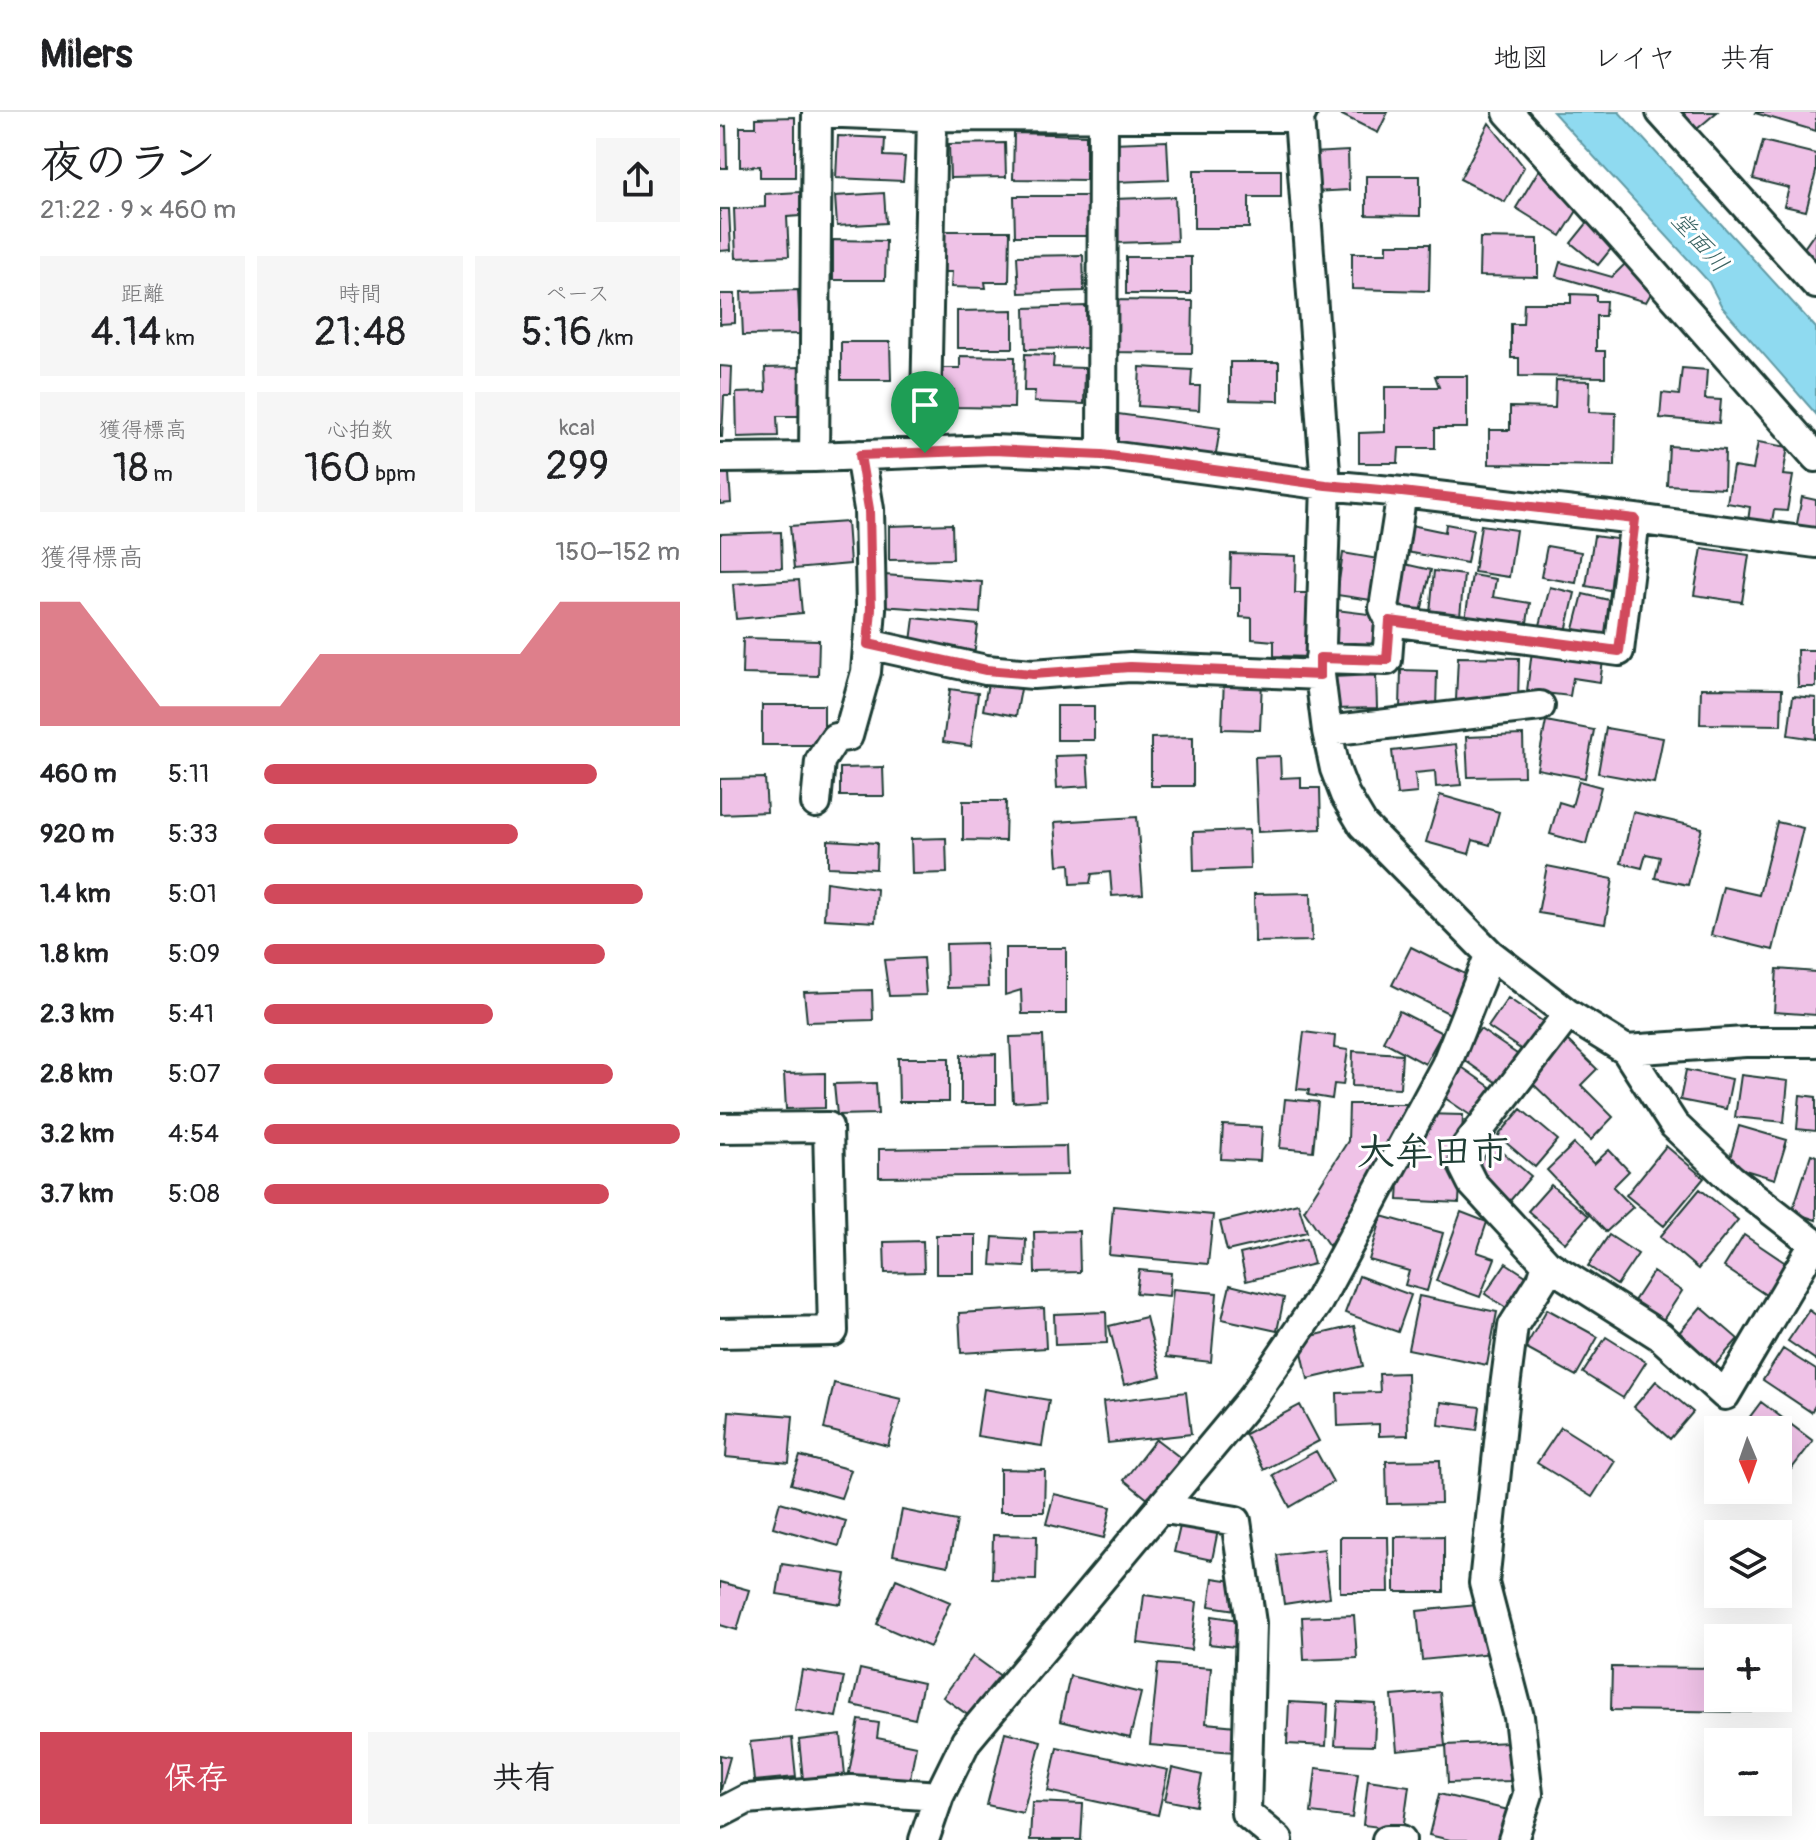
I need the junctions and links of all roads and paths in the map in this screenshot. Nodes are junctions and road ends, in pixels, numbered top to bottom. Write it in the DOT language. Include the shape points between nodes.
graph roads {
  1 [pos="1508,112"];
  2 [pos="1661,112"];
  3 [pos="925,115"];
  4 [pos="1300,115"];
  5 [pos="1103,117"];
  6 [pos="1816,284"];
  7 [pos="925,453"];
  8 [pos="860,455"];
  9 [pos="1102,455"];
  10 [pos="814,457"];
  11 [pos="1816,457"];
  12 [pos="720,458"];
  13 [pos="1326,485"];
  14 [pos="1402,492"];
  15 [pos="1635,519"];
  16 [pos="1816,543"];
  17 [pos="1390,621"];
  18 [pos="868,644"];
  19 [pos="1320,667"];
  20 [pos="1540,706"];
  21 [pos="1327,731"];
  22 [pos="816,803"];
  23 [pos="1490,954"];
  24 [pos="1568,1014"];
  25 [pos="1816,1042"];
  26 [pos="1626,1050"];
  27 [pos="720,1128"];
  28 [pos="1815,1244"];
  29 [pos="1547,1264"];
  30 [pos="720,1333"];
  31 [pos="1160,1508"];
  32 [pos="939,1796"];
  33 [pos="720,1813"];
  34 [pos="924,1840"];
  35 [pos="1278,1840"];
  36 [pos="1387,1840"];
  37 [pos="1401,1840"];
  38 [pos="1513,1840"];
  1 -- 11 [label="street"];
  2 -- 6 [label="street"];
  3 -- 5 [label="street"];
  3 -- 7 [label="street"];
  3 -- 10 [label="street" via="817,112"];
  4 -- 5 [label="street"];
  4 -- 13 [label="street"];
  5 -- 9 [label="street"];
  7 -- 8 [label="street"];
  7 -- 9 [label="street"];
  8 -- 10 [label="street"];
  8 -- 18 [label="street" via="869,509"];
  9 -- 13 [label="street"];
  10 -- 12 [label="street"];
  13 -- 14 [label="street"];
  13 -- 19 [label="street"];
  14 -- 15 [label="street"];
  14 -- 17 [label="street" via="1384,608"];
  15 -- 16 [label="street"];
  15 -- 17 [label="street" via="1619,651"];
  17 -- 19 [label="street" via="1387,660"];
  18 -- 19 [label="street" via="986,670 1033,674 1130,667"];
  18 -- 22 [label="street" via="848,736 835,738 820,761"];
  19 -- 21 [label="street"];
  20 -- 21 [label="street"];
  21 -- 23 [label="street" via="1335,769 1363,825"];
  23 -- 24 [label="street"];
  23 -- 31 [label="street" via="1446,1065 1318,1302 1253,1397"];
  24 -- 26 [label="street"];
  24 -- 29 [label="street" via="1466,1147 1464,1167 1472,1183"];
  25 -- 26 [label="street"];
  26 -- 28 [label="street" via="1674,1125 1731,1179"];
  27 -- 30 [label="street" via="828,1127 833,1331"];
  28 -- 29 [label="street" via="1725,1395 1660,1336"];
  29 -- 38 [label="street" via="1513,1326 1484,1583 1519,1717 1528,1794"];
  31 -- 32 [label="street" via="966,1741"];
  31 -- 35 [label="street" via="1236,1521 1251,1623 1246,1813"];
  32 -- 33 [label="street" via="851,1790 747,1799"];
  32 -- 34 [label="street"];
  36 -- 37 [label="street"];
}
